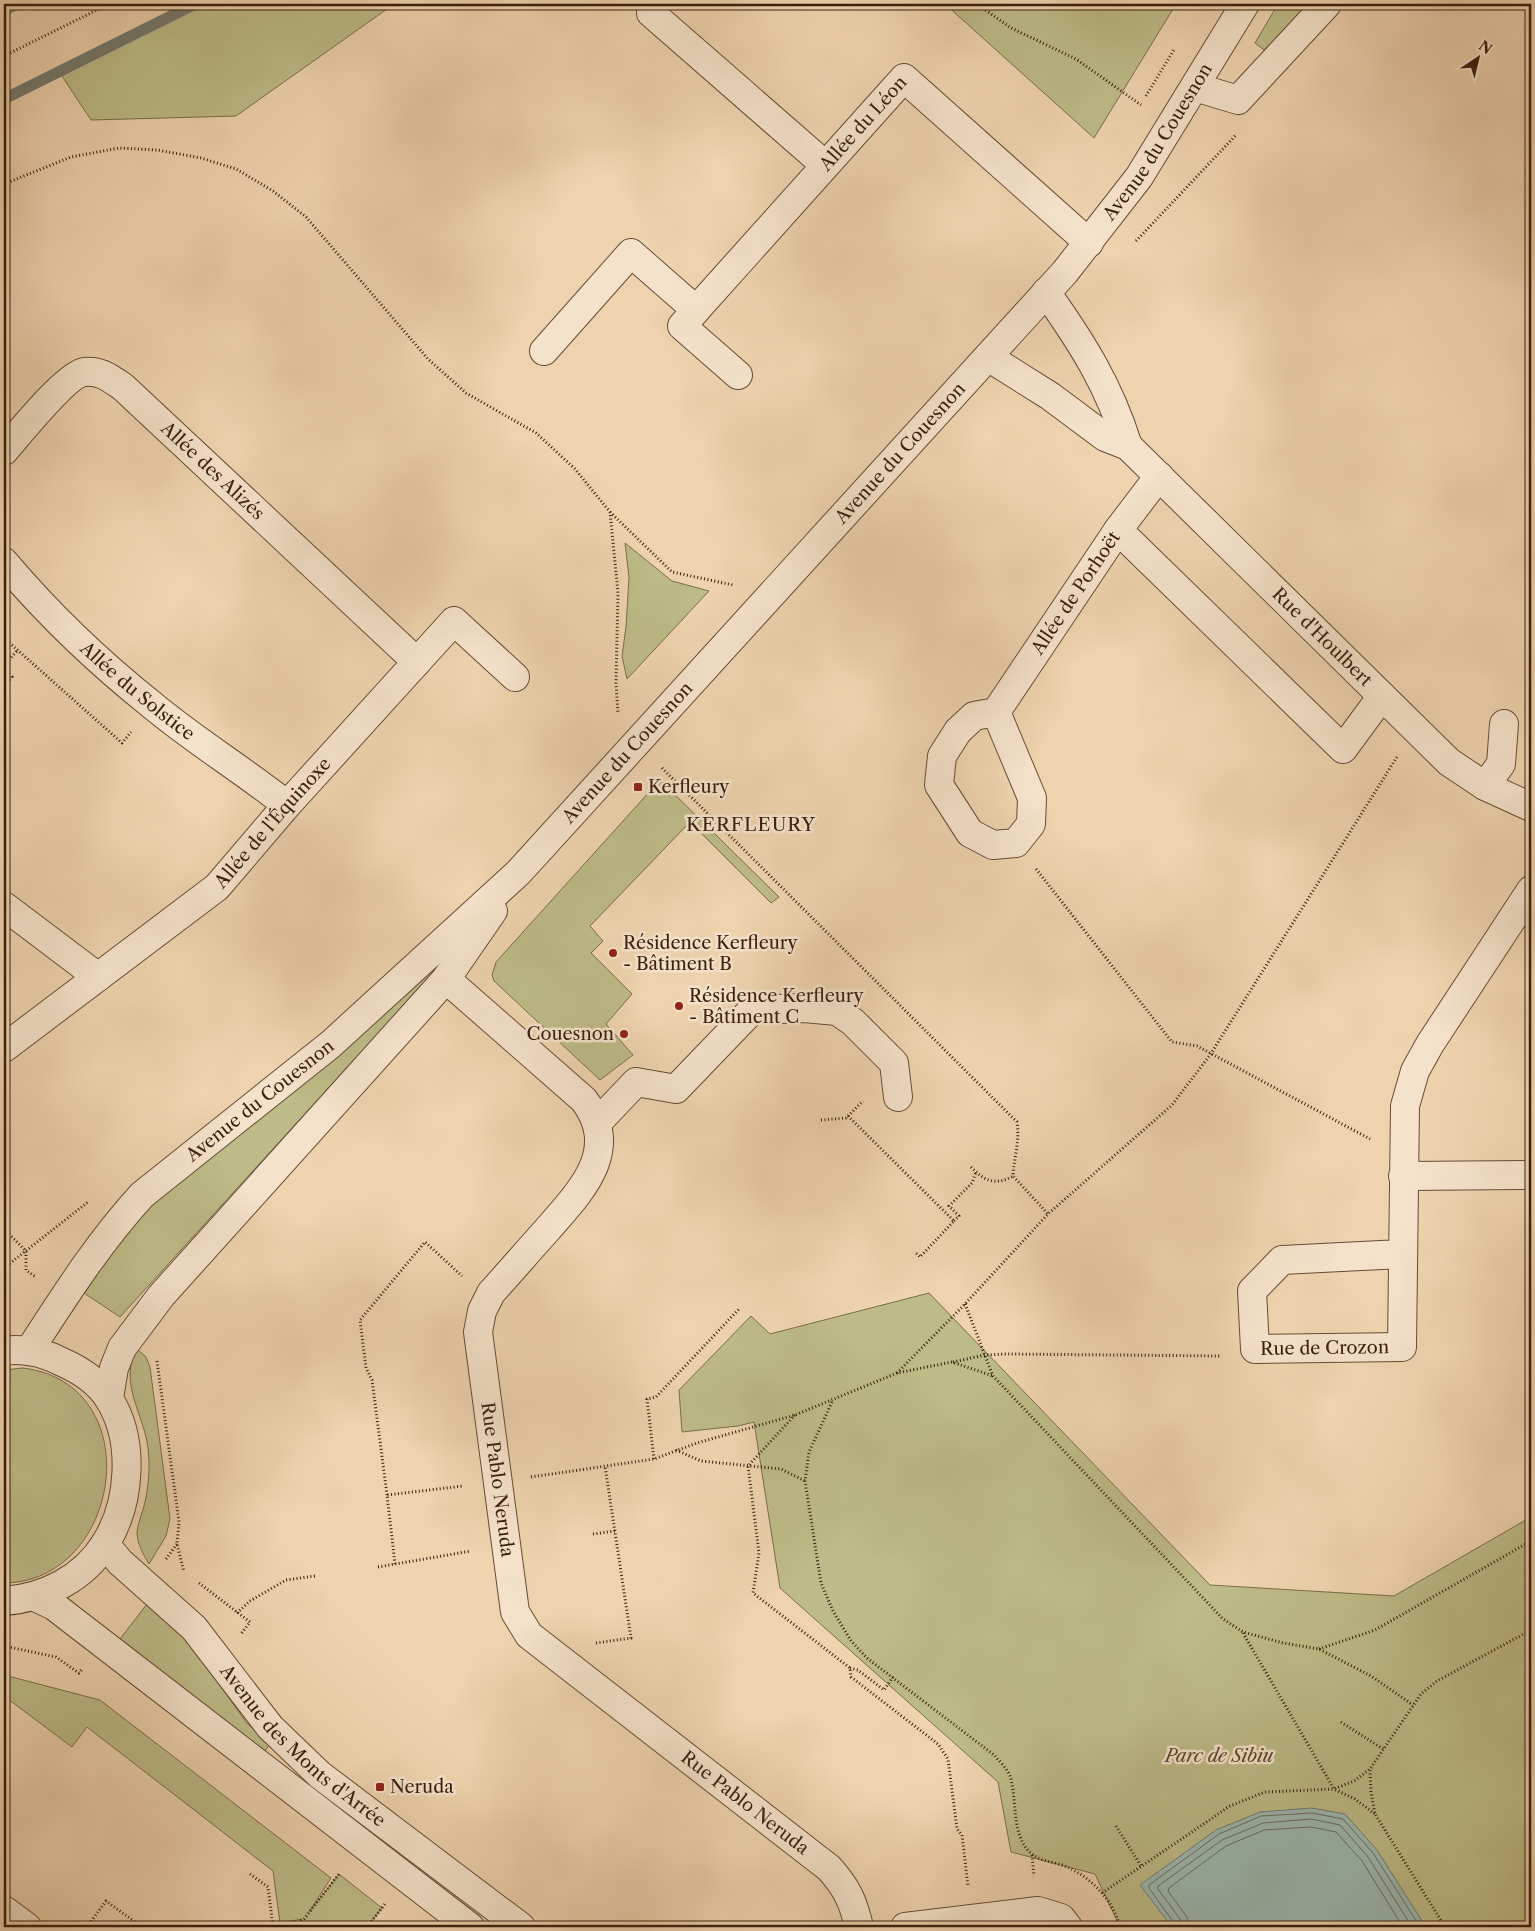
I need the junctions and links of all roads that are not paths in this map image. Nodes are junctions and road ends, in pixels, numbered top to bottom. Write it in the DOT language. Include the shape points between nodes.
graph roads {
  1 [pos="1245,4"];
  2 [pos="1327,4"];
  3 [pos="651,13"];
  4 [pos="1195,87"];
  5 [pos="825,165"];
  6 [pos="1089,243"];
  7 [pos="1046,292"];
  8 [pos="696,310"];
  9 [pos="544,351"];
  10 [pos="988,356"];
  11 [pos="738,376"];
  12 [pos="1128,446"];
  13 [pos="4,451"];
  14 [pos="1158,476"];
  15 [pos="1118,530"];
  16 [pos="4,562"];
  17 [pos="417,662"];
  18 [pos="515,677"];
  19 [pos="1382,696"];
  20 [pos="996,712"];
  21 [pos="1504,724"];
  22 [pos="1485,786"];
  23 [pos="287,805"];
  24 [pos="1531,807"];
  25 [pos="518,873"];
  26 [pos="1531,890"];
  27 [pos="4,906"];
  28 [pos="98,977"];
  29 [pos="446,978"];
  30 [pos="4,1048"];
  31 [pos="898,1097"];
  32 [pos="597,1123"];
  33 [pos="1531,1175"];
  34 [pos="1403,1176"];
  35 [pos="1401,1254"];
  36 [pos="17,1351"];
  37 [pos="109,1398"];
  38 [pos="105,1544"];
  39 [pos="35,1597"];
  40 [pos="4,1601"];
  41 [pos="4,1910"];
  42 [pos="27,1927"];
  43 [pos="470,1927"];
  44 [pos="521,1927"];
  45 [pos="860,1927"];
  46 [pos="905,1927"];
  47 [pos="1068,1927"];
  1 -- 4 [label="street, Avenue du Couesnon"];
  2 -- 4 [label="street" via="1238,100"];
  3 -- 5 [label="street" via="765,100"];
  4 -- 6 [label="street, Avenue du Couesnon" via="1140,177"];
  5 -- 6 [label="street, Allée du Léon" via="904,78"];
  5 -- 8 [label="street, Allée du Léon"];
  6 -- 7 [label="street, Avenue du Couesnon"];
  7 -- 10 [label="street, Avenue du Couesnon"];
  7 -- 12 [label="street, Rue d'Houlbert" via="1087,350 1117,412"];
  8 -- 9 [label="street" via="631,253"];
  8 -- 11 [label="street, Allée du Léon" via="682,326"];
  10 -- 12 [label="street, Rue d'Houlbert" via="1105,437"];
  10 -- 25 [label="street, Avenue du Couesnon"];
  12 -- 14 [label="street, Rue d'Houlbert"];
  13 -- 17 [label="street, Allée des Alizés" via="67,382 82,372 107,375"];
  14 -- 15 [label="street, Allée de Porhoët"];
  14 -- 19 [label="street, Rue d'Houlbert"];
  15 -- 19 [label="street" via="1343,749"];
  15 -- 20 [label="street, Allée de Porhoët"];
  16 -- 23 [label="street, Allée du Solstice" via="62,625 152,706"];
  17 -- 18 [label="street, Allée de l'Équinoxe" via="454,621"];
  17 -- 23 [label="street, Allée de l'Équinoxe"];
  19 -- 22 [label="street, Rue d'Houlbert" via="1449,762"];
  20 -- 20 [label="street" via="974,716 958,731 942,756 939,785 970,834 993,845 1016,843 1031,824 1032,798"];
  21 -- 22 [label="street" via="1501,764"];
  22 -- 24 [label="street, Rue d'Houlbert"];
  23 -- 28 [label="street, Allée de l'Équinoxe" via="217,887"];
  25 -- 29 [label="street, Avenue du Couesnon"];
  25 -- 36 [label="street, Avenue du Couesnon" via="331,1044 142,1195"];
  26 -- 34 [label="street, Rue de Crozon" via="1415,1071 1404,1106"];
  27 -- 28 [label="street"];
  28 -- 30 [label="street, Allée de l'Équinoxe"];
  29 -- 32 [label="street, Rue Pablo Neruda" via="584,1100"];
  29 -- 37 [label="street, Avenue du Couesnon" via="155,1303 122,1348 114,1368"];
  31 -- 32 [label="street" via="894,1064 853,1022 837,1011 804,1008 752,1010 676,1089 636,1082"];
  32 -- 45 [label="street, Rue Pablo Neruda" via="598,1156 591,1176 491,1293 482,1311 478,1332 514,1612 529,1635 829,1868 846,1887"];
  33 -- 34 [label="street"];
  34 -- 35 [label="street, Rue de Crozon"];
  35 -- 35 [label="street, Rue de Crozon" via="1282,1260 1252,1290 1255,1348 1402,1347"];
  36 -- 37 [label="street" via="50,1356 82,1372"];
  37 -- 38 [label="street" via="123,1436 126,1478 123,1502"];
  38 -- 39 [label="street" via="80,1572"];
  38 -- 44 [label="street, Avenue des Monts d'Arrée" via="120,1562 194,1628 289,1748"];
  39 -- 40 [label="street"];
  39 -- 43 [label="street, Avenue des Monts d'Arrée" via="54,1606"];
  41 -- 42 [label="street"];
  46 -- 47 [label="street" via="1038,1911 1061,1918"];
}
